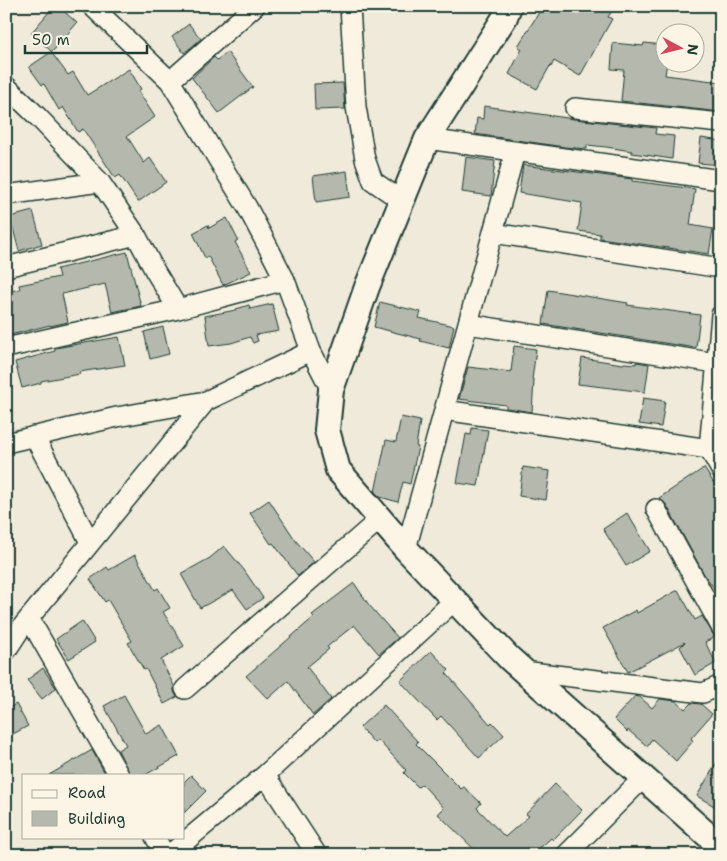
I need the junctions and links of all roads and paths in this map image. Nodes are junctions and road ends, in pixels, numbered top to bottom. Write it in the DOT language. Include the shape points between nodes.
graph roads {
  1 [pos="92,6"];
  2 [pos="255,6"];
  3 [pos="350,6"];
  4 [pos="509,6"];
  5 [pos="170,81"];
  6 [pos="6,86"];
  7 [pos="575,108"];
  8 [pos="721,123"];
  9 [pos="427,139"];
  10 [pos="515,152"];
  11 [pos="721,180"];
  12 [pos="100,182"];
  13 [pos="6,195"];
  14 [pos="402,201"];
  15 [pos="493,233"];
  16 [pos="136,235"];
  17 [pos="6,267"];
  18 [pos="721,268"];
  19 [pos="285,280"];
  20 [pos="178,309"];
  21 [pos="721,315"];
  22 [pos="468,324"];
  23 [pos="6,348"];
  24 [pos="311,351"];
  25 [pos="716,363"];
  26 [pos="331,390"];
  27 [pos="206,401"];
  28 [pos="444,410"];
  29 [pos="34,436"];
  30 [pos="6,443"];
  31 [pos="715,445"];
  32 [pos="721,470"];
  33 [pos="656,509"];
  34 [pos="379,520"];
  35 [pos="90,542"];
  36 [pos="406,549"];
  37 [pos="455,600"];
  38 [pos="30,618"];
  39 [pos="6,620"];
  40 [pos="721,627"];
  41 [pos="11,644"];
  42 [pos="523,671"];
  43 [pos="721,686"];
  44 [pos="185,689"];
  45 [pos="118,774"];
  46 [pos="265,776"];
  47 [pos="644,777"];
  48 [pos="156,838"];
  49 [pos="721,846"];
  50 [pos="165,855"];
  51 [pos="169,855"];
  52 [pos="317,855"];
  53 [pos="566,855"];
  1 -- 5 [label="street"];
  2 -- 5 [label="street"];
  3 -- 14 [label="street" via="356,107 365,159 373,180"];
  4 -- 9 [label="street"];
  5 -- 19 [label="street" via="247,208"];
  6 -- 12 [label="street"];
  7 -- 8 [label="street"];
  9 -- 10 [label="street"];
  9 -- 14 [label="street"];
  10 -- 11 [label="street"];
  10 -- 15 [label="street"];
  12 -- 13 [label="street"];
  12 -- 16 [label="street"];
  14 -- 26 [label="street"];
  15 -- 18 [label="street"];
  15 -- 22 [label="street"];
  16 -- 17 [label="street"];
  16 -- 20 [label="street"];
  19 -- 20 [label="street"];
  19 -- 24 [label="street"];
  20 -- 23 [label="street"];
  21 -- 25 [label="street"];
  22 -- 25 [label="street"];
  22 -- 28 [label="street"];
  24 -- 26 [label="street"];
  24 -- 27 [label="street"];
  25 -- 31 [label="street"];
  26 -- 34 [label="street" via="327,430 338,470"];
  27 -- 29 [label="street" via="117,416"];
  27 -- 35 [label="street"];
  28 -- 31 [label="street"];
  28 -- 36 [label="street"];
  29 -- 30 [label="street"];
  29 -- 35 [label="street"];
  31 -- 32 [label="street"];
  33 -- 40 [label="street"];
  34 -- 36 [label="street"];
  34 -- 44 [label="street"];
  35 -- 38 [label="street"];
  36 -- 37 [label="street"];
  37 -- 42 [label="street"];
  37 -- 46 [label="street"];
  38 -- 41 [label="street"];
  38 -- 45 [label="street"];
  39 -- 41 [label="street"];
  42 -- 43 [label="street" via="702,693"];
  42 -- 47 [label="street"];
  46 -- 51 [label="street"];
  46 -- 52 [label="street"];
  47 -- 49 [label="street"];
  47 -- 53 [label="street"];
  48 -- 50 [label="street"];
}
